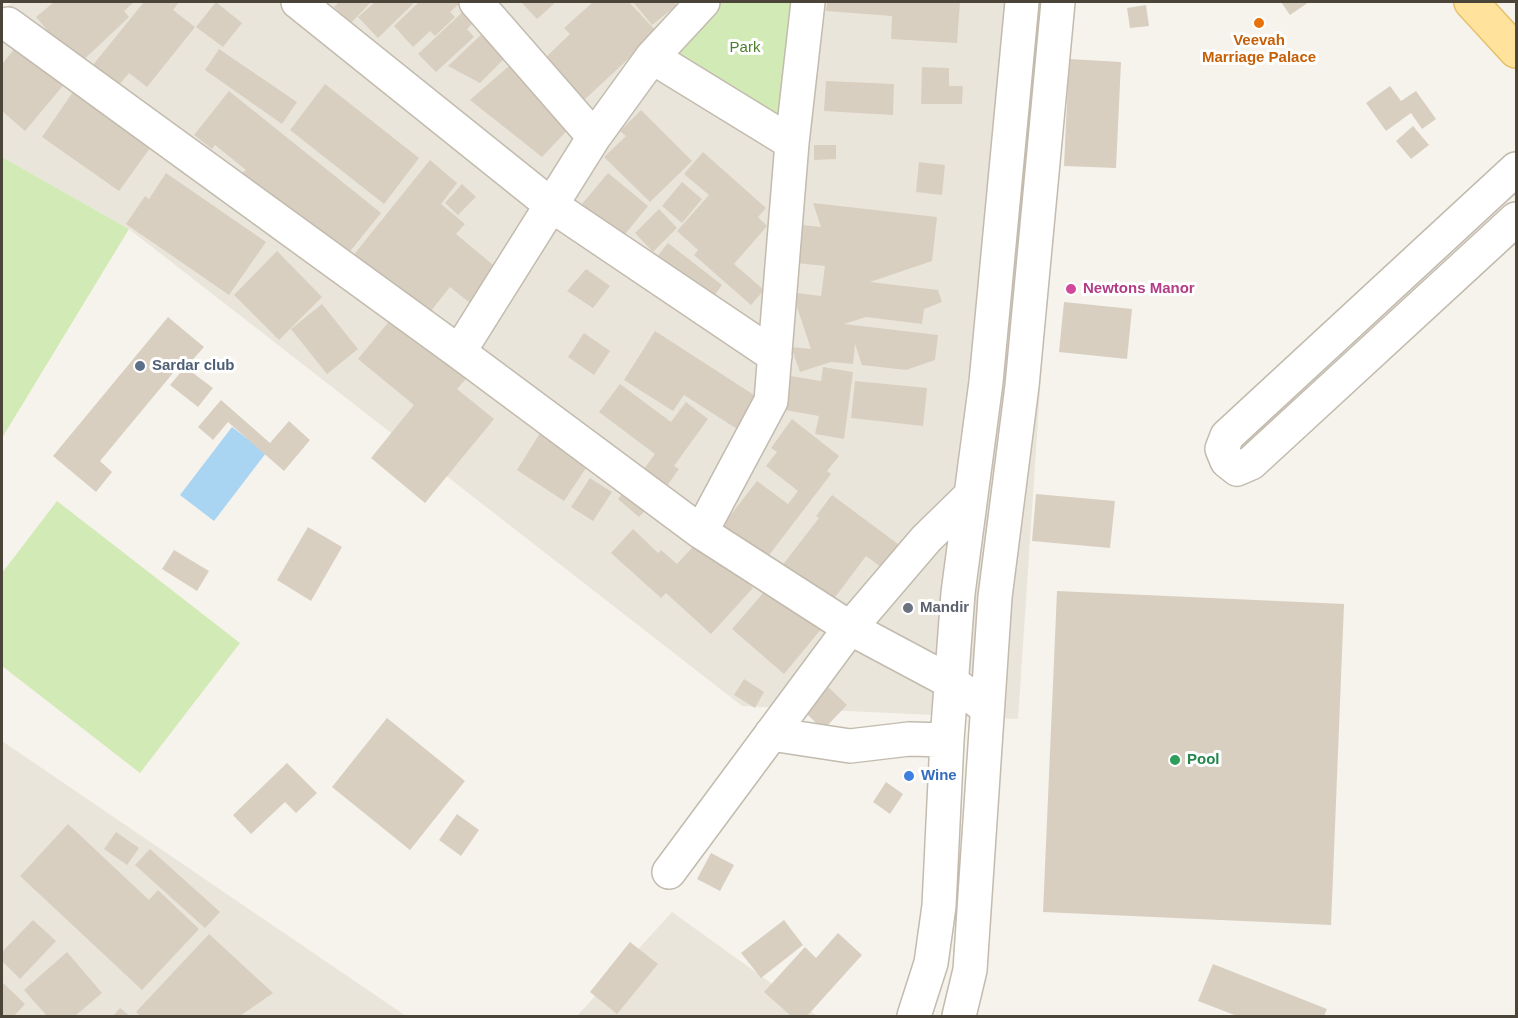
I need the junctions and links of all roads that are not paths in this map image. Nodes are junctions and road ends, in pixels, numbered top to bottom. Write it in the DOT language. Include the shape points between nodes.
graph roads {
  1 [pos="298,2"];
  2 [pos="476,2"];
  3 [pos="704,2"];
  4 [pos="808,2"];
  5 [pos="1022,2"];
  6 [pos="1058,2"];
  7 [pos="1471,2"];
  8 [pos="9,24"];
  9 [pos="1516,51"];
  10 [pos="652,57"];
  11 [pos="594,137"];
  12 [pos="792,143"];
  13 [pos="1516,169"];
  14 [pos="551,205"];
  15 [pos="1516,219"];
  16 [pos="459,352"];
  17 [pos="775,356"];
  18 [pos="971,495"];
  19 [pos="701,532"];
  20 [pos="850,628"];
  21 [pos="953,683"];
  22 [pos="987,708"];
  23 [pos="771,734"];
  24 [pos="947,740"];
  25 [pos="669,872"];
  26 [pos="914,1017"];
  27 [pos="959,1017"];
  1 -- 14 [label="street"];
  2 -- 11 [label="street"];
  3 -- 10 [label="street"];
  4 -- 12 [label="street"];
  5 -- 18 [label="street" via="987,370"];
  6 -- 22 [label="street" via="1022,386 995,597"];
  7 -- 9 [label="main road"];
  8 -- 16 [label="street"];
  10 -- 11 [label="street"];
  10 -- 12 [label="street"];
  11 -- 14 [label="street"];
  12 -- 17 [label="street"];
  13 -- 15 [label="street" via="1227,436 1222,449 1227,461 1237,469 1251,463"];
  14 -- 16 [label="street"];
  14 -- 17 [label="street"];
  16 -- 19 [label="street"];
  17 -- 19 [label="street" via="771,401"];
  18 -- 20 [label="street" via="926,539"];
  18 -- 21 [label="street" via="958,593"];
  19 -- 20 [label="street"];
  20 -- 21 [label="street"];
  20 -- 23 [label="street"];
  21 -- 22 [label="street"];
  21 -- 24 [label="street"];
  22 -- 27 [label="street" via="970,970"];
  23 -- 24 [label="street" via="850,746 909,739"];
  23 -- 25 [label="street"];
  24 -- 26 [label="street" via="939,906 930,963"];
}
